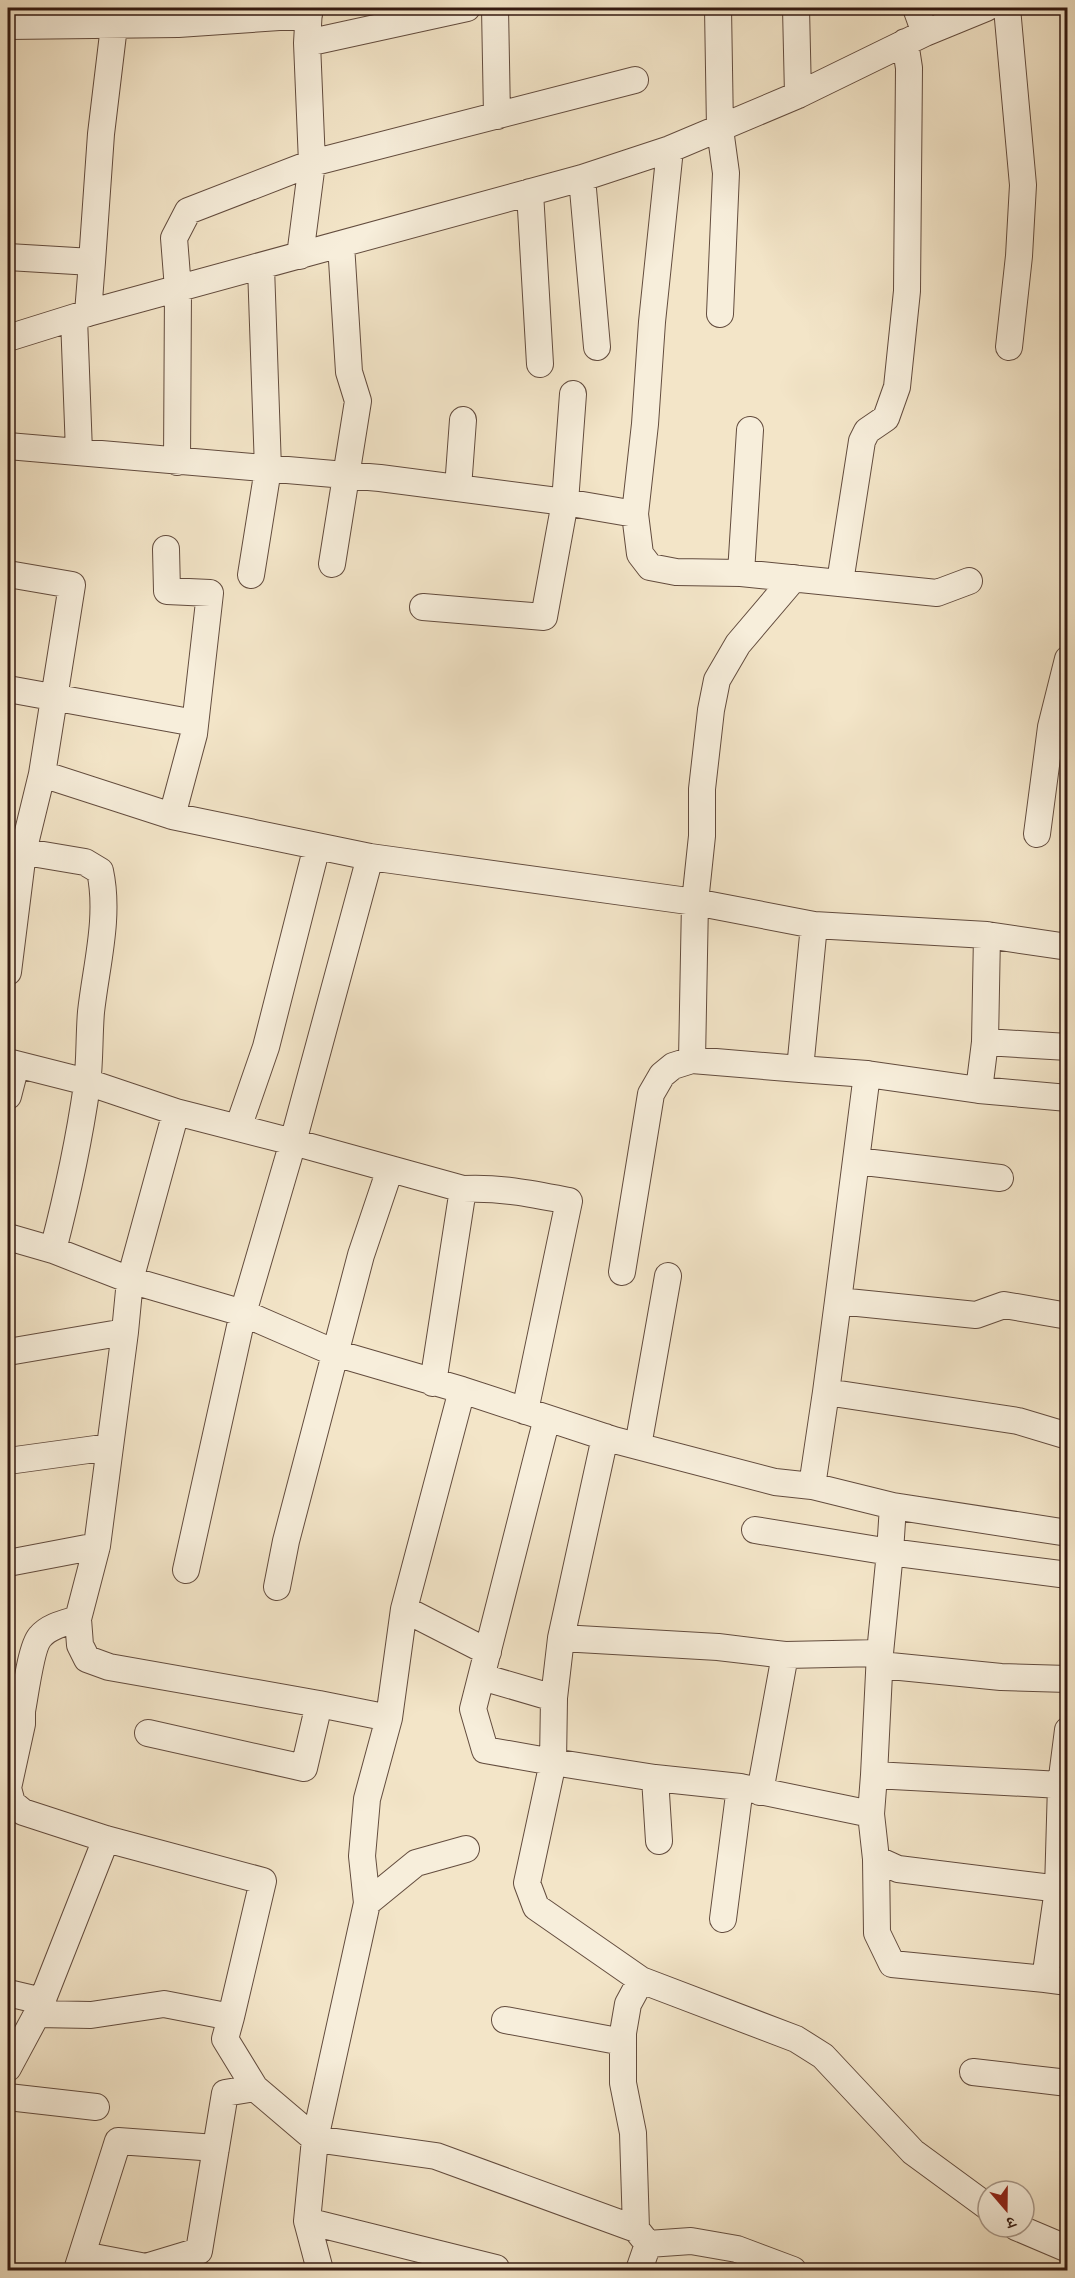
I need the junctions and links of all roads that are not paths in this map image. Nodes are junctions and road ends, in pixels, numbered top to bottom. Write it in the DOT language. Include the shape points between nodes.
graph roads {
  1 [pos="467,8"];
  2 [pos="495,8"];
  3 [pos="718,8"];
  4 [pos="796,8"];
  5 [pos="916,8"];
  6 [pos="986,8"];
  7 [pos="1006,8"];
  8 [pos="309,11"];
  9 [pos="178,16"];
  10 [pos="8,26"];
  11 [pos="114,26"];
  12 [pos="915,37"];
  13 [pos="307,42"];
  14 [pos="635,80"];
  15 [pos="798,95"];
  16 [pos="497,116"];
  17 [pos="720,129"];
  18 [pos="670,149"];
  19 [pos="312,163"];
  20 [pos="582,178"];
  21 [pos="530,192"];
  22 [pos="341,244"];
  23 [pos="300,255"];
  24 [pos="8,257"];
  25 [pos="92,262"];
  26 [pos="261,267"];
  27 [pos="178,289"];
  28 [pos="720,314"];
  29 [pos="81,316"];
  30 [pos="8,338"];
  31 [pos="1009,347"];
  32 [pos="597,348"];
  33 [pos="540,364"];
  34 [pos="573,394"];
  35 [pos="463,420"];
  36 [pos="750,430"];
  37 [pos="8,446"];
  38 [pos="79,452"];
  39 [pos="177,462"];
  40 [pos="268,469"];
  41 [pos="346,475"];
  42 [pos="458,488"];
  43 [pos="565,502"];
  44 [pos="635,514"];
  45 [pos="166,549"];
  46 [pos="332,564"];
  47 [pos="8,573"];
  48 [pos="741,573"];
  49 [pos="251,575"];
  50 [pos="794,578"];
  51 [pos="969,581"];
  52 [pos="840,582"];
  53 [pos="423,607"];
  54 [pos="1068,659"];
  55 [pos="8,689"];
  56 [pos="1064,691"];
  57 [pos="54,697"];
  58 [pos="195,723"];
  59 [pos="42,774"];
  60 [pos="172,816"];
  61 [pos="1037,834"];
  62 [pos="317,846"];
  63 [pos="15,850"];
  64 [pos="370,857"];
  65 [pos="695,902"];
  66 [pos="814,925"];
  67 [pos="987,935"];
  68 [pos="1068,947"];
  69 [pos="8,967"];
  70 [pos="986,1042"];
  71 [pos="1068,1047"];
  72 [pos="692,1060"];
  73 [pos="12,1063"];
  74 [pos="800,1069"];
  75 [pos="867,1074"];
  76 [pos="87,1082"];
  77 [pos="979,1090"];
  78 [pos="8,1096"];
  79 [pos="1068,1098"];
  80 [pos="176,1112"];
  81 [pos="238,1128"];
  82 [pos="293,1142"];
  83 [pos="856,1161"];
  84 [pos="390,1169"];
  85 [pos="1000,1178"];
  86 [pos="463,1189"];
  87 [pos="8,1237"];
  88 [pos="53,1250"];
  89 [pos="622,1272"];
  90 [pos="668,1276"];
  91 [pos="130,1280"];
  92 [pos="838,1301"];
  93 [pos="243,1313"];
  94 [pos="1068,1316"];
  95 [pos="125,1332"];
  96 [pos="8,1352"];
  97 [pos="335,1353"];
  98 [pos="434,1383"];
  99 [pos="462,1390"];
  100 [pos="826,1392"];
  101 [pos="536,1414"];
  102 [pos="1068,1436"];
  103 [pos="606,1437"];
  104 [pos="638,1446"];
  105 [pos="110,1447"];
  106 [pos="8,1461"];
  107 [pos="812,1486"];
  108 [pos="893,1506"];
  109 [pos="755,1530"];
  110 [pos="1068,1533"];
  111 [pos="97,1546"];
  112 [pos="890,1552"];
  113 [pos="8,1563"];
  114 [pos="186,1570"];
  115 [pos="1068,1575"];
  116 [pos="277,1587"];
  117 [pos="404,1609"];
  118 [pos="78,1619"];
  119 [pos="561,1638"];
  120 [pos="488,1652"];
  121 [pos="785,1655"];
  122 [pos="880,1659"];
  123 [pos="482,1677"];
  124 [pos="1068,1678"];
  125 [pos="554,1698"];
  126 [pos="319,1704"];
  127 [pos="15,1706"];
  128 [pos="389,1718"];
  129 [pos="1068,1730"];
  130 [pos="148,1733"];
  131 [pos="554,1762"];
  132 [pos="874,1775"];
  133 [pos="655,1778"];
  134 [pos="1061,1785"];
  135 [pos="750,1790"];
  136 [pos="871,1814"];
  137 [pos="106,1839"];
  138 [pos="659,1841"];
  139 [pos="466,1849"];
  140 [pos="876,1859"];
  141 [pos="1063,1889"];
  142 [pos="367,1903"];
  143 [pos="723,1919"];
  144 [pos="641,1980"];
  145 [pos="1056,1981"];
  146 [pos="8,1993"];
  147 [pos="40,2007"];
  148 [pos="231,2017"];
  149 [pos="505,2020"];
  150 [pos="623,2042"];
  151 [pos="235,2055"];
  152 [pos="8,2068"];
  153 [pos="973,2072"];
  154 [pos="1068,2083"];
  155 [pos="255,2088"];
  156 [pos="225,2093"];
  157 [pos="8,2097"];
  158 [pos="96,2107"];
  159 [pos="315,2139"];
  160 [pos="216,2148"];
  161 [pos="976,2198"];
  162 [pos="308,2221"];
  163 [pos="1036,2235"];
  164 [pos="642,2237"];
  165 [pos="1068,2249"];
  166 [pos="80,2263"];
  167 [pos="496,2268"];
  168 [pos="320,2271"];
  169 [pos="639,2271"];
  170 [pos="793,2271"];
  1 -- 13 [label="street"];
  2 -- 16 [label="street"];
  3 -- 17 [label="street"];
  4 -- 15 [label="street"];
  5 -- 12 [label="street"];
  6 -- 12 [label="street"];
  7 -- 31 [label="street" via="1023,184"];
  8 -- 9 [label="street"];
  8 -- 13 [label="street"];
  9 -- 11 [label="street"];
  10 -- 11 [label="street"];
  11 -- 25 [label="street"];
  12 -- 15 [label="street"];
  12 -- 52 [label="street" via="909,68 907,291 897,387 886,418 867,431 862,441"];
  13 -- 19 [label="street"];
  14 -- 16 [label="street"];
  15 -- 17 [label="street"];
  16 -- 19 [label="street"];
  17 -- 18 [label="street"];
  17 -- 28 [label="street" via="726,185"];
  18 -- 20 [label="street"];
  18 -- 44 [label="street"];
  19 -- 23 [label="street"];
  19 -- 27 [label="street" via="188,211 174,238"];
  20 -- 21 [label="street"];
  20 -- 32 [label="street"];
  21 -- 22 [label="street"];
  21 -- 33 [label="street"];
  22 -- 23 [label="street"];
  22 -- 41 [label="street" via="349,372 358,401"];
  23 -- 26 [label="street"];
  24 -- 25 [label="street"];
  25 -- 29 [label="street"];
  26 -- 27 [label="street"];
  26 -- 40 [label="street"];
  27 -- 29 [label="street"];
  27 -- 39 [label="street"];
  29 -- 30 [label="street"];
  29 -- 38 [label="street"];
  34 -- 43 [label="street"];
  35 -- 42 [label="street"];
  36 -- 48 [label="street"];
  37 -- 38 [label="street"];
  38 -- 39 [label="street"];
  39 -- 40 [label="street"];
  40 -- 41 [label="street"];
  40 -- 49 [label="street"];
  41 -- 42 [label="street"];
  41 -- 46 [label="street"];
  42 -- 43 [label="street"];
  43 -- 44 [label="street"];
  43 -- 53 [label="street" via="544,617"];
  44 -- 48 [label="street" via="640,554 650,567 676,572"];
  45 -- 58 [label="street" via="167,591 210,593"];
  47 -- 57 [label="street" via="72,585"];
  48 -- 50 [label="street"];
  50 -- 52 [label="street"];
  50 -- 65 [label="street" via="738,644 717,680 702,789"];
  51 -- 52 [label="street" via="937,592"];
  54 -- 56 [label="street"];
  55 -- 57 [label="street"];
  56 -- 61 [label="street" via="1051,727"];
  57 -- 58 [label="street"];
  57 -- 59 [label="street"];
  58 -- 60 [label="street"];
  59 -- 60 [label="street"];
  59 -- 63 [label="street"];
  60 -- 62 [label="street"];
  62 -- 64 [label="street"];
  62 -- 81 [label="street" via="266,1047"];
  63 -- 69 [label="street"];
  63 -- 76 [label="street" via="85,862 100,871 103,912"];
  64 -- 65 [label="street"];
  64 -- 82 [label="street"];
  65 -- 66 [label="street"];
  65 -- 72 [label="street"];
  66 -- 67 [label="street"];
  66 -- 74 [label="street"];
  67 -- 68 [label="street"];
  67 -- 70 [label="street"];
  70 -- 71 [label="street"];
  70 -- 77 [label="street"];
  72 -- 74 [label="street"];
  72 -- 89 [label="street" via="673,1066 662,1075 651,1094"];
  73 -- 76 [label="street"];
  73 -- 78 [label="street"];
  74 -- 75 [label="street"];
  75 -- 77 [label="street"];
  75 -- 83 [label="street"];
  76 -- 80 [label="street"];
  76 -- 88 [label="street" via="69,1192"];
  77 -- 79 [label="street"];
  80 -- 81 [label="street"];
  80 -- 91 [label="street"];
  81 -- 82 [label="street"];
  82 -- 84 [label="street"];
  82 -- 93 [label="street"];
  83 -- 85 [label="street"];
  83 -- 92 [label="street"];
  84 -- 86 [label="street"];
  84 -- 97 [label="street" via="361,1255"];
  86 -- 98 [label="street"];
  86 -- 101 [label="street" via="514,1190 569,1201"];
  87 -- 88 [label="street"];
  88 -- 91 [label="street"];
  90 -- 104 [label="street"];
  91 -- 93 [label="street"];
  91 -- 95 [label="street"];
  92 -- 94 [label="street" via="976,1315 1004,1305"];
  92 -- 100 [label="street"];
  93 -- 97 [label="street"];
  93 -- 114 [label="street"];
  95 -- 96 [label="street"];
  95 -- 105 [label="street"];
  97 -- 98 [label="street"];
  97 -- 116 [label="street"];
  98 -- 99 [label="street"];
  99 -- 101 [label="street"];
  99 -- 117 [label="street"];
  100 -- 102 [label="street" via="1018,1421"];
  100 -- 107 [label="street"];
  101 -- 103 [label="street"];
  101 -- 120 [label="street"];
  103 -- 104 [label="street"];
  103 -- 119 [label="street"];
  104 -- 107 [label="street" via="775,1482"];
  105 -- 106 [label="street"];
  105 -- 111 [label="street"];
  107 -- 108 [label="street"];
  108 -- 110 [label="street"];
  108 -- 112 [label="street"];
  109 -- 112 [label="street"];
  111 -- 113 [label="street"];
  111 -- 118 [label="street"];
  112 -- 115 [label="street"];
  112 -- 122 [label="street"];
  117 -- 120 [label="street"];
  117 -- 128 [label="street"];
  118 -- 126 [label="street" via="80,1645 87,1659 109,1667"];
  118 -- 127 [label="street" via="53,1627 38,1638"];
  119 -- 121 [label="street"];
  119 -- 125 [label="street"];
  120 -- 123 [label="street"];
  121 -- 122 [label="street"];
  121 -- 135 [label="street"];
  122 -- 124 [label="street" via="1001,1677"];
  122 -- 132 [label="street"];
  123 -- 125 [label="street"];
  123 -- 131 [label="street" via="473,1709 484,1750"];
  125 -- 131 [label="street"];
  126 -- 128 [label="street"];
  126 -- 130 [label="street" via="304,1768"];
  127 -- 137 [label="street" via="22,1724 8,1788 12,1803 23,1812"];
  128 -- 142 [label="street" via="367,1799 362,1856"];
  129 -- 134 [label="street"];
  131 -- 133 [label="street"];
  131 -- 144 [label="street" via="527,1883 536,1907"];
  132 -- 134 [label="street"];
  132 -- 136 [label="street"];
  133 -- 135 [label="street"];
  133 -- 138 [label="street"];
  134 -- 141 [label="street"];
  135 -- 136 [label="street"];
  135 -- 143 [label="street"];
  136 -- 140 [label="street"];
  137 -- 147 [label="street"];
  137 -- 148 [label="street" via="263,1881"];
  139 -- 142 [label="street" via="417,1863"];
  140 -- 141 [label="street" via="897,1869"];
  140 -- 145 [label="street" via="877,1933 892,1964"];
  141 -- 145 [label="street"];
  142 -- 159 [label="street"];
  144 -- 150 [label="street" via="628,2004"];
  144 -- 161 [label="street" via="796,2039 823,2056 913,2152"];
  146 -- 147 [label="street"];
  147 -- 148 [label="street" via="91,2015 164,2004"];
  147 -- 152 [label="street"];
  148 -- 151 [label="street" via="225,2039"];
  149 -- 150 [label="street"];
  150 -- 164 [label="street" via="623,2083 633,2133"];
  151 -- 155 [label="street"];
  151 -- 156 [label="street"];
  153 -- 154 [label="street"];
  155 -- 156 [label="street"];
  155 -- 159 [label="street"];
  156 -- 160 [label="street"];
  157 -- 158 [label="street"];
  159 -- 162 [label="street"];
  159 -- 164 [label="street" via="436,2156"];
  160 -- 166 [label="street" via="199,2251 146,2267"];
  160 -- 166 [label="street" via="118,2141"];
  162 -- 167 [label="street"];
  162 -- 168 [label="street"];
  163 -- 165 [label="street"];
  164 -- 169 [label="street"];
  164 -- 170 [label="street" via="737,2249"];
}
